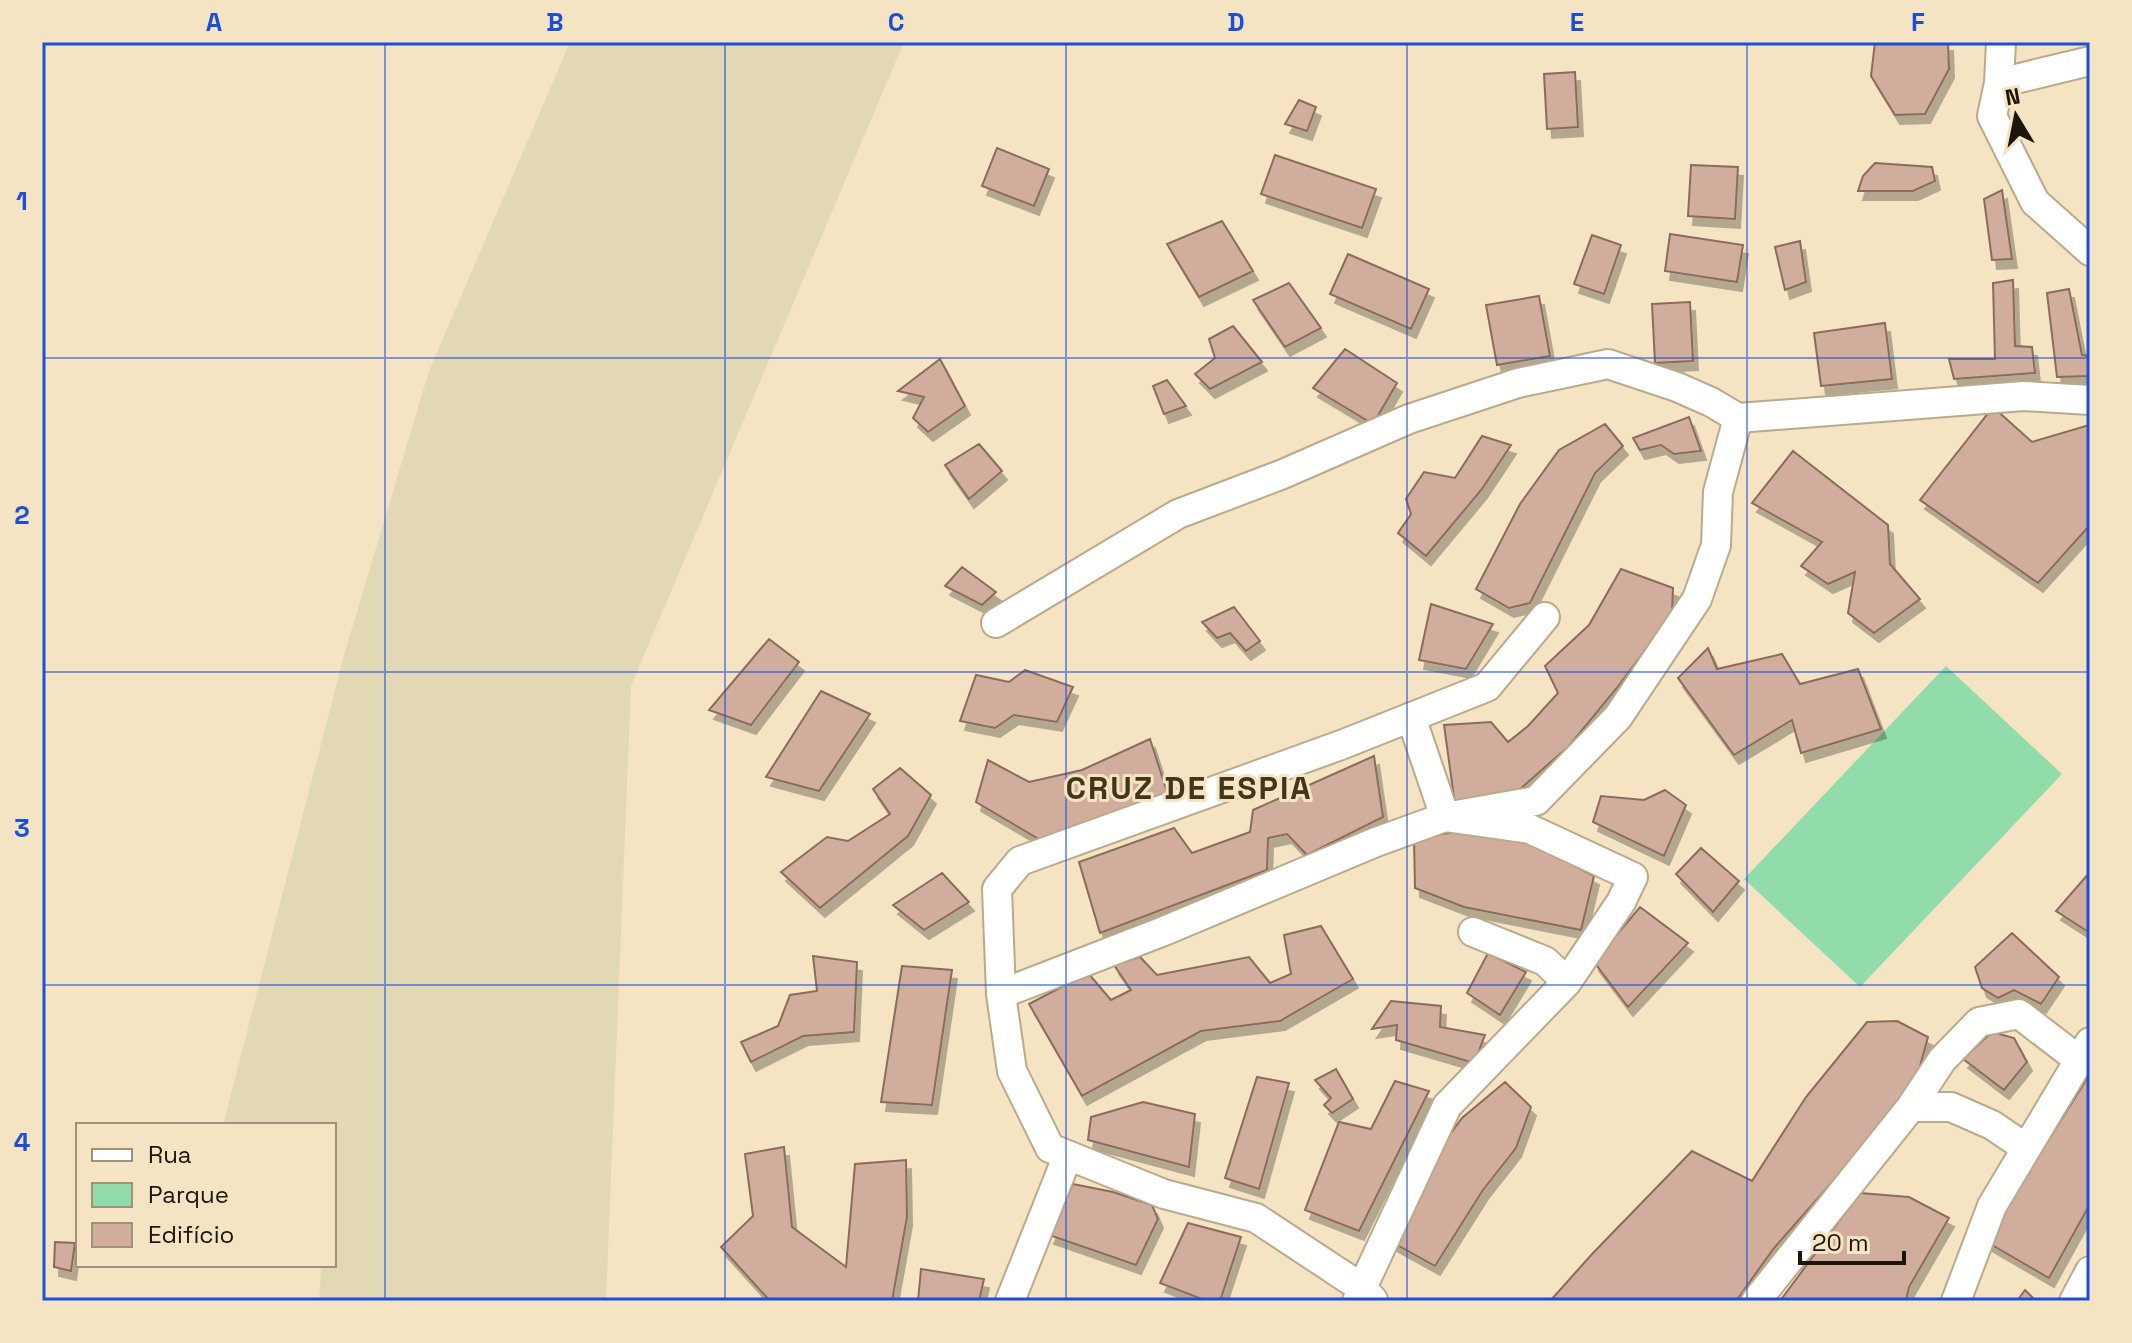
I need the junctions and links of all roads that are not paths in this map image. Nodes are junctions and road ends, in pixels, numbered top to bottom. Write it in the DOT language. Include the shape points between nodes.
graph roads {
  1 [pos="2001,42"];
  2 [pos="2090,61"];
  3 [pos="1999,83"];
  4 [pos="2090,251"];
  5 [pos="2090,400"];
  6 [pos="1738,418"];
  7 [pos="1545,617"];
  8 [pos="996,623"];
  9 [pos="1411,717"];
  10 [pos="1445,817"];
  11 [pos="1473,932"];
  12 [pos="1567,982"];
  13 [pos="1001,994"];
  14 [pos="2084,1051"];
  15 [pos="1911,1107"];
  16 [pos="2026,1148"];
  17 [pos="1068,1155"];
  18 [pos="2090,1271"];
  19 [pos="1364,1297"];
  20 [pos="1010,1301"];
  21 [pos="1756,1301"];
  22 [pos="1956,1301"];
  23 [pos="2074,1301"];
  1 -- 3 [label="street"];
  2 -- 3 [label="street"];
  3 -- 4 [label="street" via="1992,116 2035,202"];
  5 -- 6 [label="street" via="2024,396"];
  6 -- 8 [label="street" via="1677,387 1608,364 1518,383 1409,419 1178,514"];
  6 -- 10 [label="street" via="1718,492 1716,545 1697,599 1618,717 1536,801"];
  7 -- 9 [label="street" via="1487,687"];
  9 -- 10 [label="street"];
  9 -- 13 [label="street" via="1020,861 997,889"];
  10 -- 12 [label="street" via="1530,829 1633,877"];
  10 -- 13 [label="street"];
  11 -- 12 [label="street" via="1545,961"];
  12 -- 19 [label="street" via="1447,1106"];
  13 -- 17 [label="street" via="1012,1071 1050,1148"];
  14 -- 15 [label="street" via="2019,1014 1979,1022 1942,1060"];
  14 -- 16 [label="street"];
  15 -- 16 [label="street" via="1951,1107"];
  15 -- 21 [label="street"];
  16 -- 22 [label="street" via="1992,1206"];
  17 -- 19 [label="street" via="1164,1194 1256,1218"];
  17 -- 20 [label="street"];
  18 -- 23 [label="street"];
}
